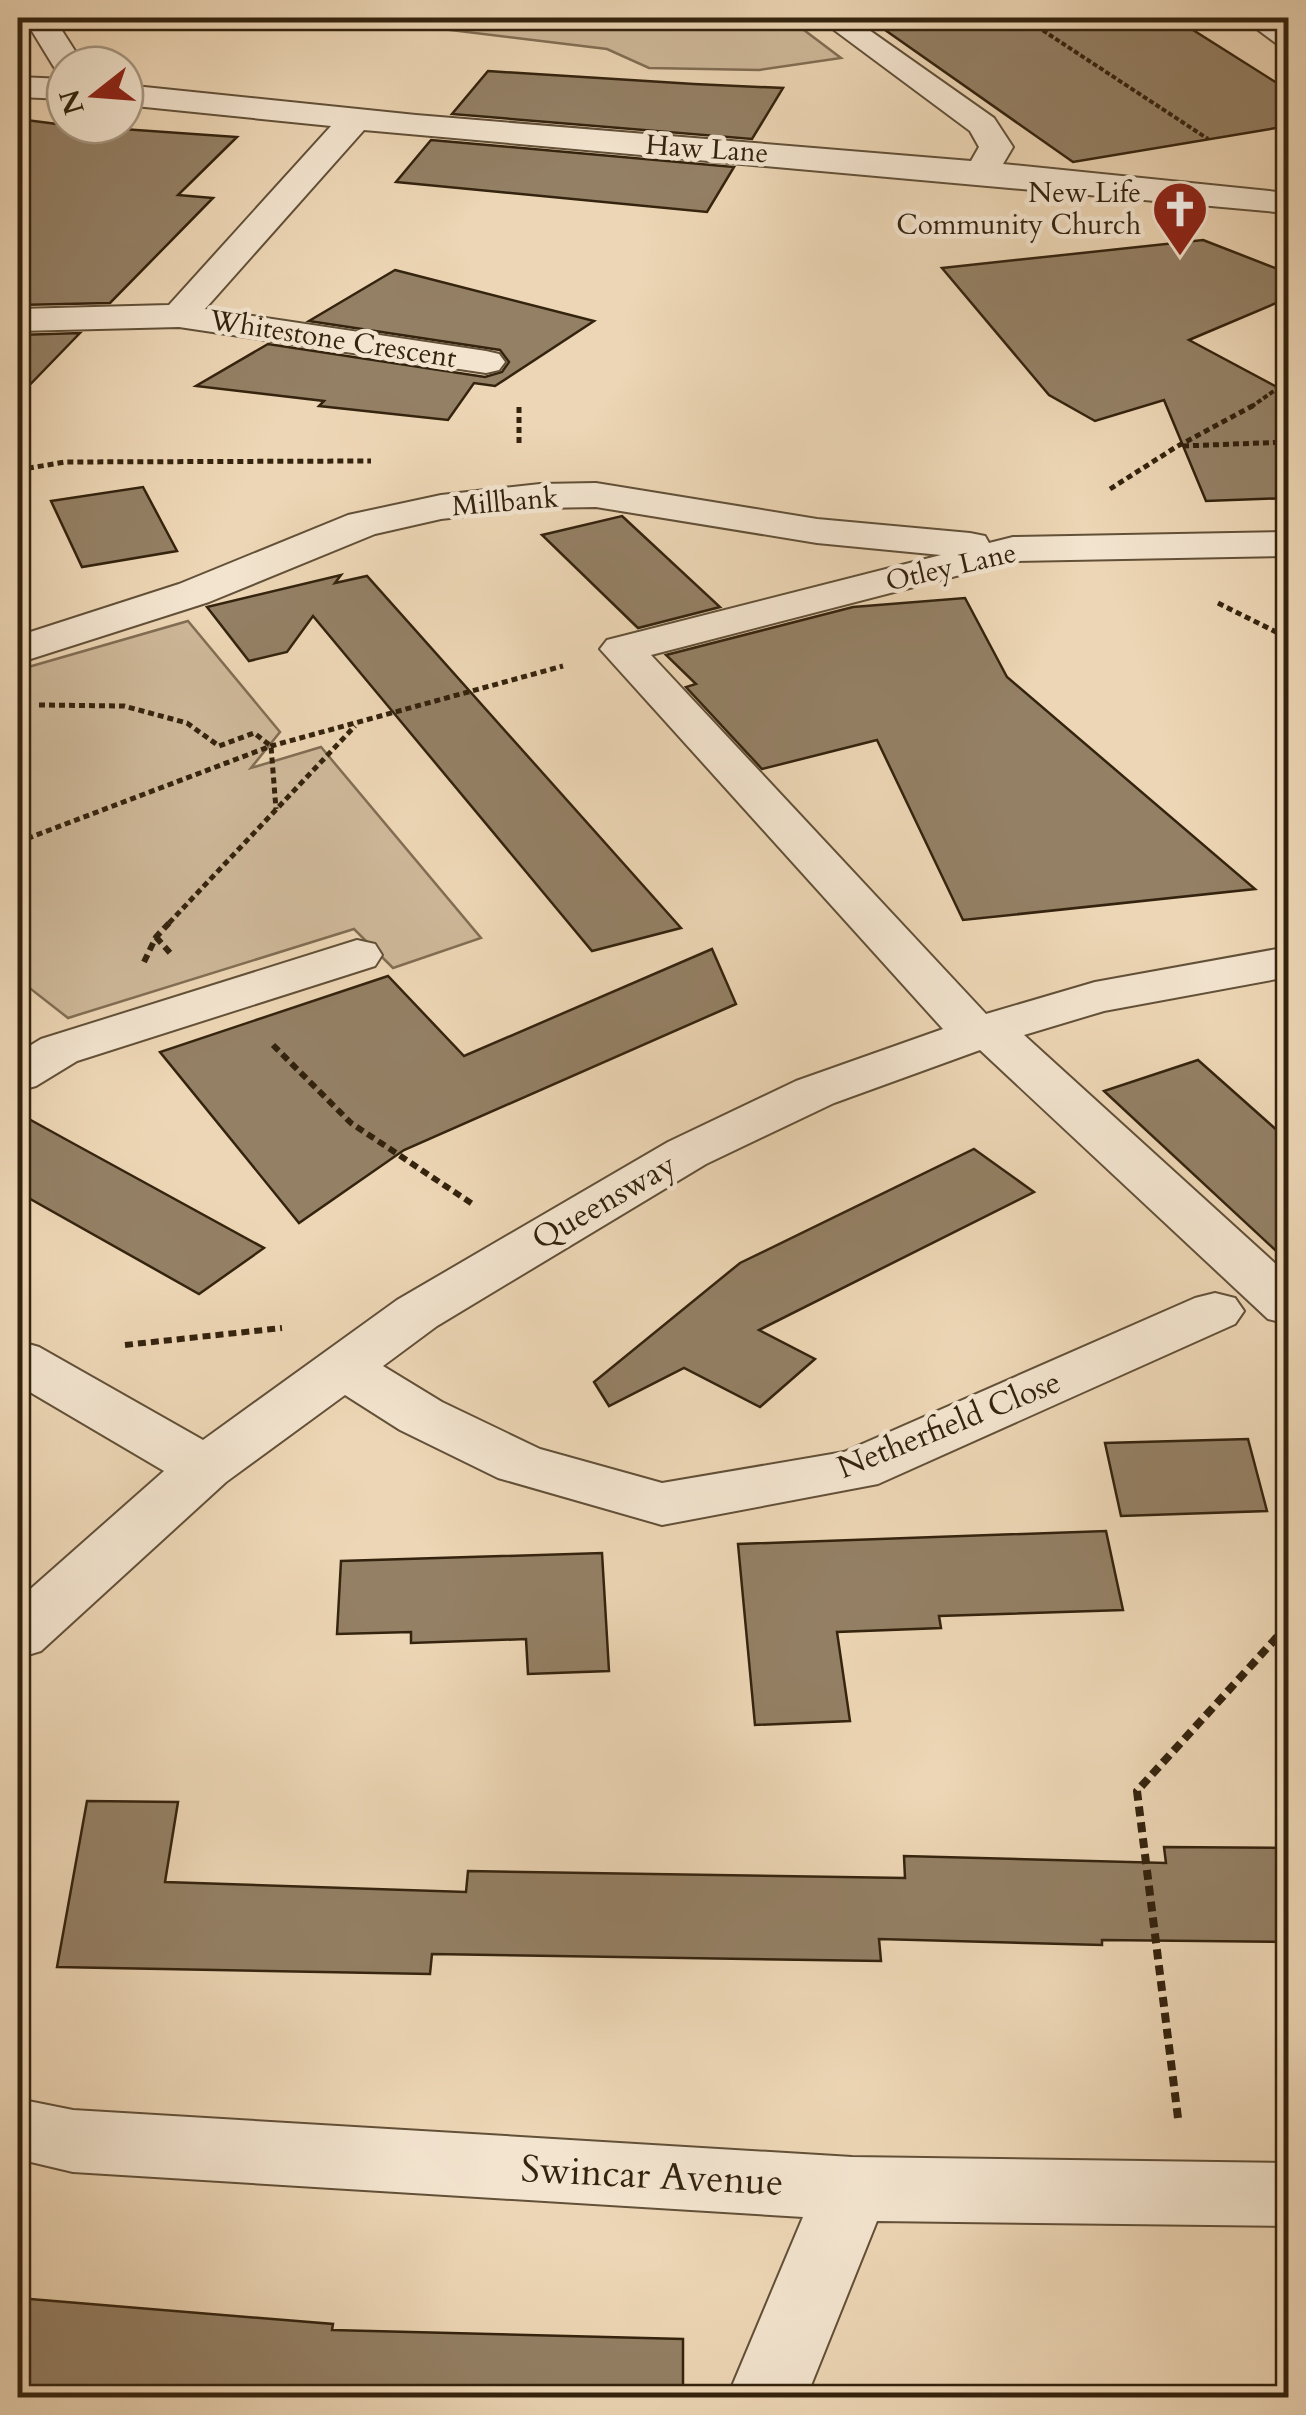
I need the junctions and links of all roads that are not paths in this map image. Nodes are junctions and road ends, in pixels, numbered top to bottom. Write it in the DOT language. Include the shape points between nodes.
graph roads {
  1 [pos="39,18"];
  2 [pos="832,18"];
  3 [pos="1257,18"];
  4 [pos="1288,37"];
  5 [pos="56,45"];
  6 [pos="18,87"];
  7 [pos="45,88"];
  8 [pos="145,97"];
  9 [pos="353,122"];
  10 [pos="983,171"];
  11 [pos="1288,203"];
  12 [pos="180,316"];
  13 [pos="18,320"];
  14 [pos="486,362"];
  15 [pos="1288,544"];
  16 [pos="1013,550"];
  17 [pos="18,650"];
  18 [pos="356,955"];
  19 [pos="1288,962"];
  20 [pos="982,1032"];
  21 [pos="18,1074"];
  22 [pos="1288,1306"];
  23 [pos="1215,1311"];
  24 [pos="27,1366"];
  25 [pos="344,1367"];
  26 [pos="205,1468"];
  27 [pos="18,1635"];
  28 [pos="18,2129"];
  29 [pos="852,2189"];
  30 [pos="1288,2195"];
  31 [pos="766,2398"];
  1 -- 5 [label="street"];
  2 -- 10 [label="street" via="982,125 996,146"];
  3 -- 4 [label="street"];
  6 -- 7 [label="street"];
  8 -- 9 [label="street, Haw Lane"];
  9 -- 10 [label="street, Haw Lane"];
  9 -- 12 [label="street, Whitestone Crescent"];
  10 -- 11 [label="street, Haw Lane"];
  12 -- 13 [label="street, Whitestone Crescent"];
  12 -- 14 [label="street, Whitestone Crescent"];
  15 -- 16 [label="street, Otley Lane"];
  16 -- 17 [label="street, Millbank" via="817,531 596,495 540,496 364,524 194,593"];
  16 -- 20 [label="street, Otley Lane" via="622,649"];
  18 -- 21 [label="street" via="58,1050"];
  19 -- 20 [label="street, Queensway" via="1095,996"];
  20 -- 22 [label="street"];
  20 -- 25 [label="street, Queensway" via="815,1092 687,1153 417,1313"];
  23 -- 25 [label="street, Netherfield Close" via="857,1470 662,1504 519,1464 421,1416"];
  24 -- 26 [label="street"];
  25 -- 26 [label="street, Queensway"];
  26 -- 27 [label="street, Queensway"];
  28 -- 29 [label="street, Swincar Avenue" via="73,2141"];
  29 -- 30 [label="street, Swincar Avenue"];
  29 -- 31 [label="street"];
}
